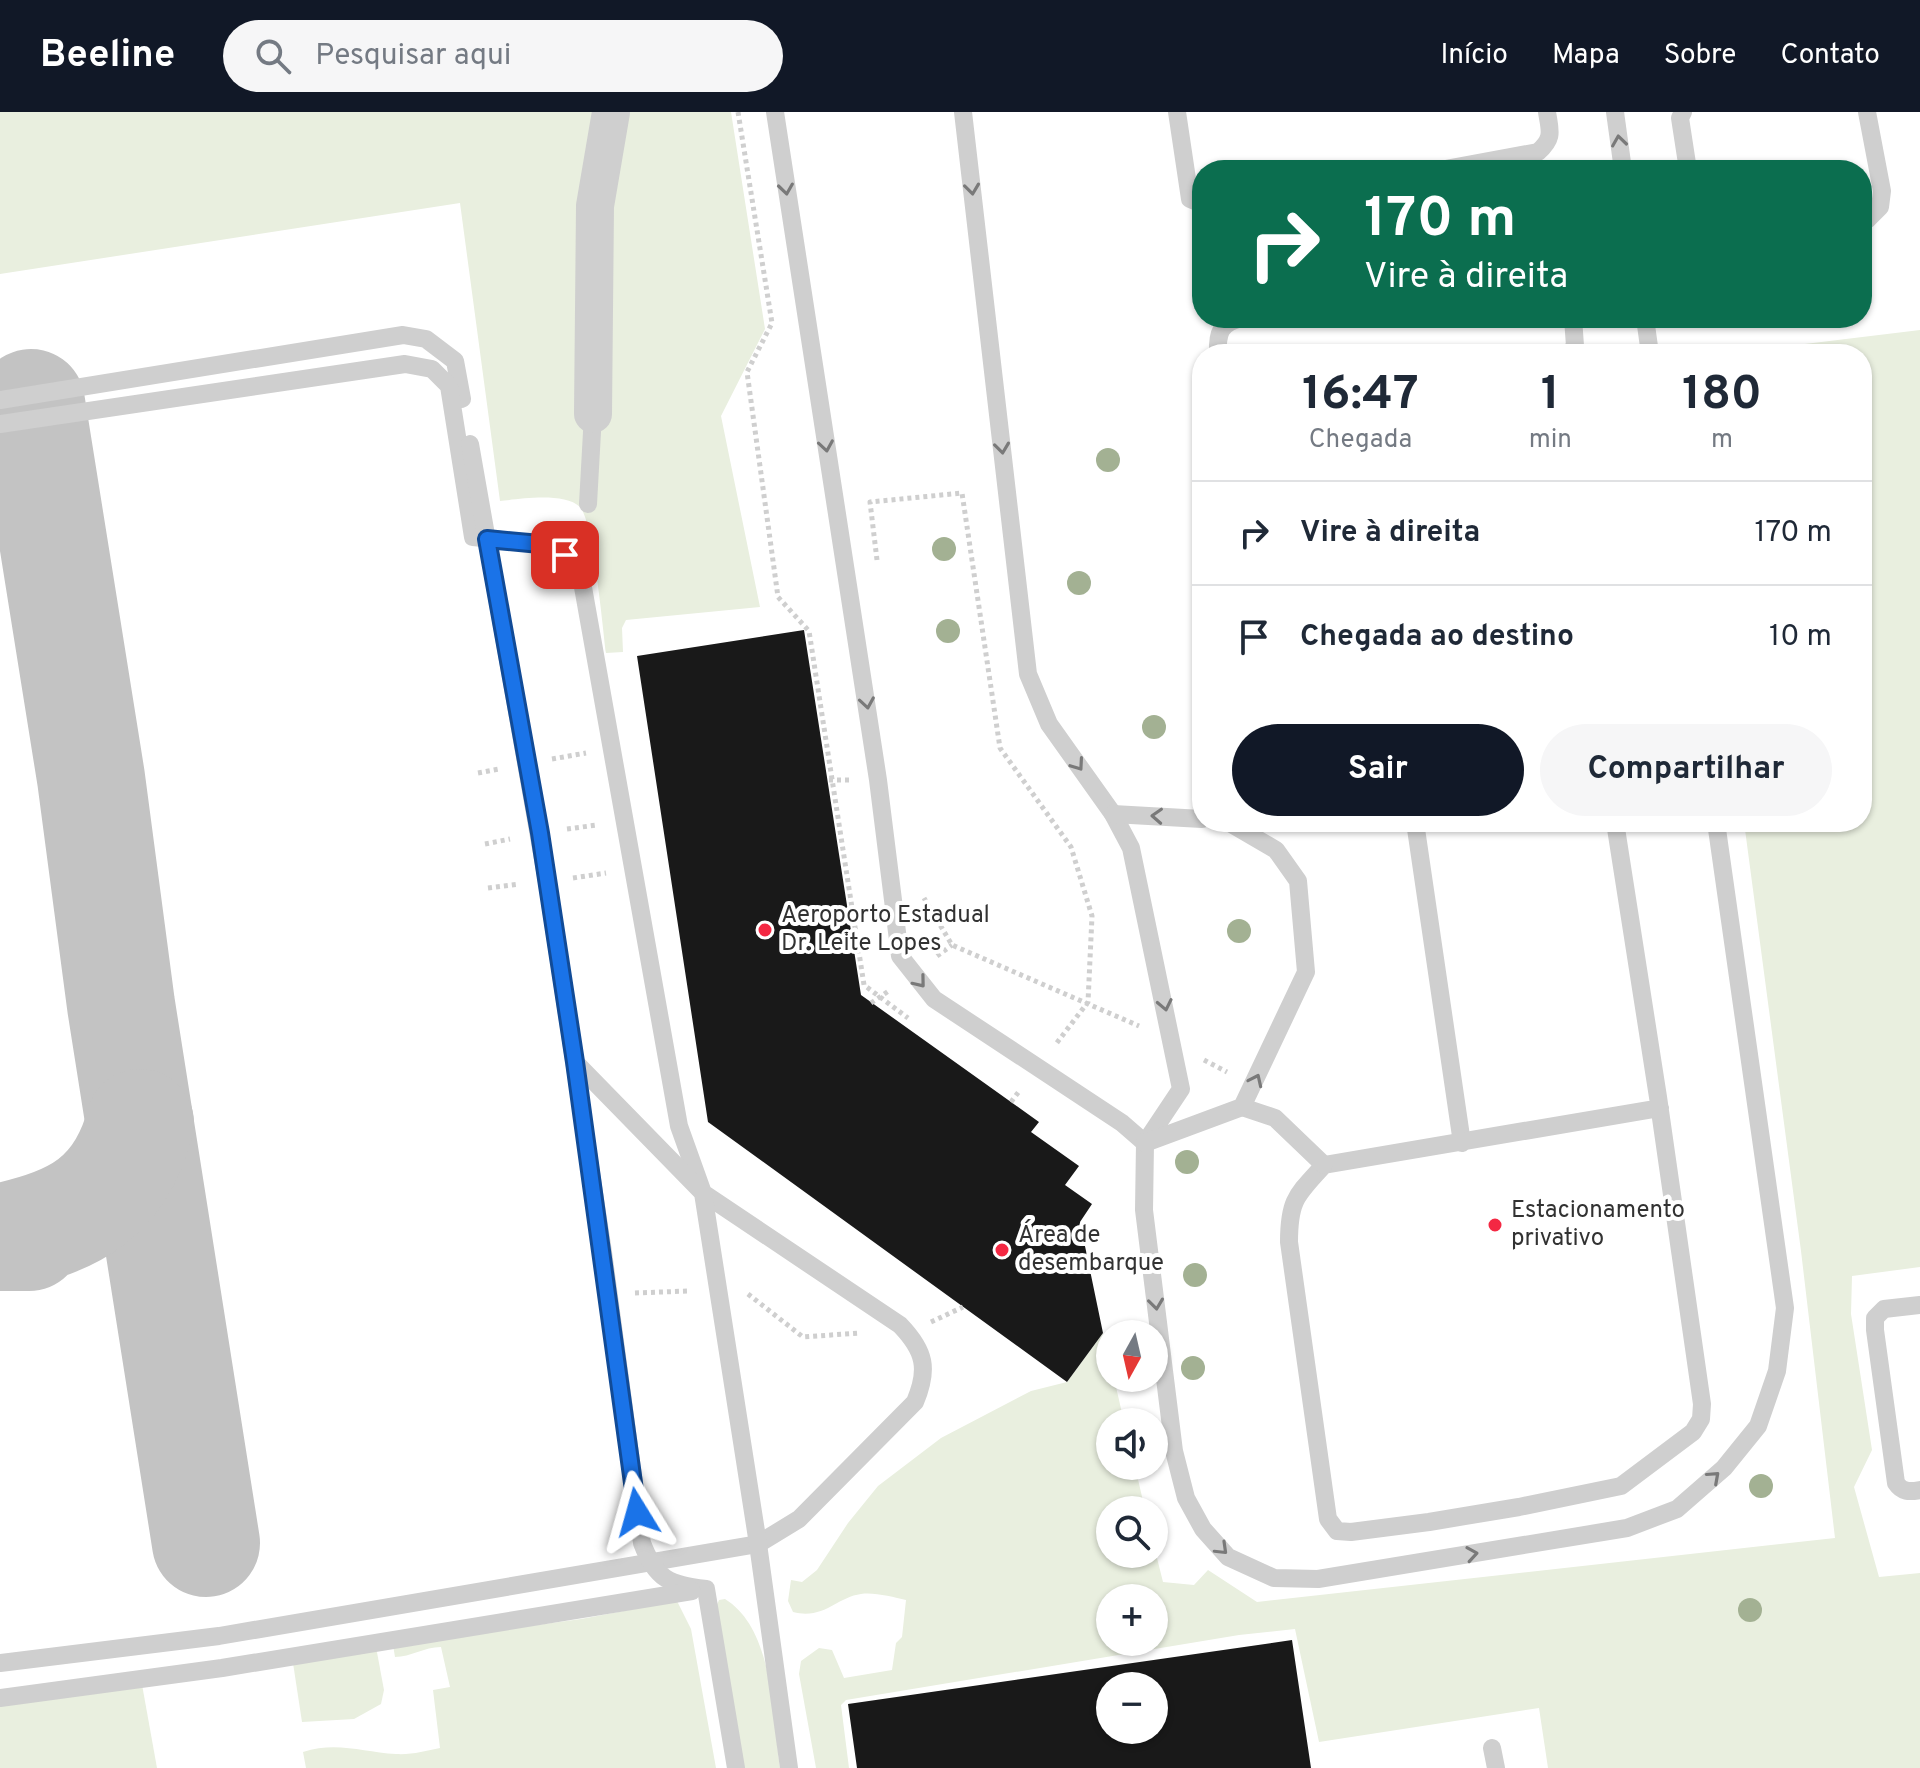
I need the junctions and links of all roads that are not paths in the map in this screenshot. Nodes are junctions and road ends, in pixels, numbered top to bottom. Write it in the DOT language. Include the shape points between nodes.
graph roads {
  1 [pos="611,112"];
  2 [pos="775,112"];
  3 [pos="963,112"];
  4 [pos="1177,112"];
  5 [pos="1547,112"];
  6 [pos="1615,112"];
  7 [pos="1683,112"];
  8 [pos="1867,112"];
  9 [pos="1494,160"];
  10 [pos="1622,160"];
  11 [pos="1686,160"];
  12 [pos="1192,200"];
  13 [pos="1872,215"];
  14 [pos="0,400"];
  15 [pos="593,414"];
  16 [pos="0,424"];
  17 [pos="588,504"];
  18 [pos="487,539"];
  19 [pos="1113,814"];
  20 [pos="1192,818"];
  21 [pos="1245,832"];
  22 [pos="1416,832"];
  23 [pos="1617,832"];
  24 [pos="1717,832"];
  25 [pos="575,1062"];
  26 [pos="1242,1107"];
  27 [pos="1660,1108"];
  28 [pos="1145,1143"];
  29 [pos="1462,1143"];
  30 [pos="1324,1165"];
  31 [pos="703,1193"];
  32 [pos="1920,1305"];
  33 [pos="1920,1490"];
  34 [pos="758,1544"];
  35 [pos="649,1563"];
  36 [pos="706,1589"];
  37 [pos="0,1663"];
  38 [pos="0,1698"];
  39 [pos="1492,1748"];
  40 [pos="736,1768"];
  41 [pos="789,1768"];
  42 [pos="1496,1768"];
  1 -- 15 [label="street" via="595,206"];
  2 -- 28 [label="lane, one-way" via="878,780 900,956 934,999"];
  3 -- 19 [label="lane, one-way" via="1028,674 1049,724"];
  4 -- 12 [label="lane"];
  5 -- 9 [label="lane" via="1548,143 1538,152"];
  10 -- 6 [label="lane, one-way"];
  7 -- 11 [label="lane"];
  8 -- 13 [label="lane" via="1882,191 1880,207"];
  14 -- 18 [label="lane" via="403,335 426,339 455,361"];
  15 -- 17 [label="lane"];
  16 -- 18 [label="lane" via="405,364 432,369 449,386 473,537"];
  18 -- 25 [label="lane"];
  18 -- 31 [label="lane" via="540,544 565,555 581,576 679,1126"];
  20 -- 19 [label="lane, one-way"];
  19 -- 28 [label="lane, one-way" via="1131,848 1181,1089"];
  26 -- 21 [label="lane, one-way" via="1306,972 1298,881 1276,850"];
  22 -- 29 [label="lane"];
  23 -- 27 [label="lane"];
  28 -- 24 [label="lane, one-way" via="1144,1210 1174,1451 1186,1498 1203,1529 1228,1557 1274,1578 1318,1579 1627,1528 1677,1509 1724,1468 1758,1426 1777,1371 1785,1308"];
  25 -- 31 [label="lane"];
  25 -- 35 [label="lane" via="642,1543"];
  26 -- 28 [label="lane"];
  26 -- 30 [label="lane" via="1275,1118"];
  27 -- 29 [label="lane"];
  27 -- 30 [label="lane" via="1701,1419 1693,1432 1621,1486 1519,1507 1351,1532 1337,1531 1328,1519 1289,1242 1294,1198"];
  29 -- 30 [label="lane"];
  31 -- 34 [label="lane"];
  31 -- 34 [label="lane" via="900,1325 924,1361 915,1402 799,1519"];
  32 -- 33 [label="lane" via="1884,1309 1875,1318 1896,1483 1909,1492"];
  34 -- 35 [label="lane"];
  34 -- 41 [label="lane"];
  35 -- 36 [label="lane" via="675,1585"];
  35 -- 37 [label="lane" via="219,1636"];
  36 -- 38 [label="lane"];
  36 -- 40 [label="lane"];
  39 -- 42 [label="lane"];
}
